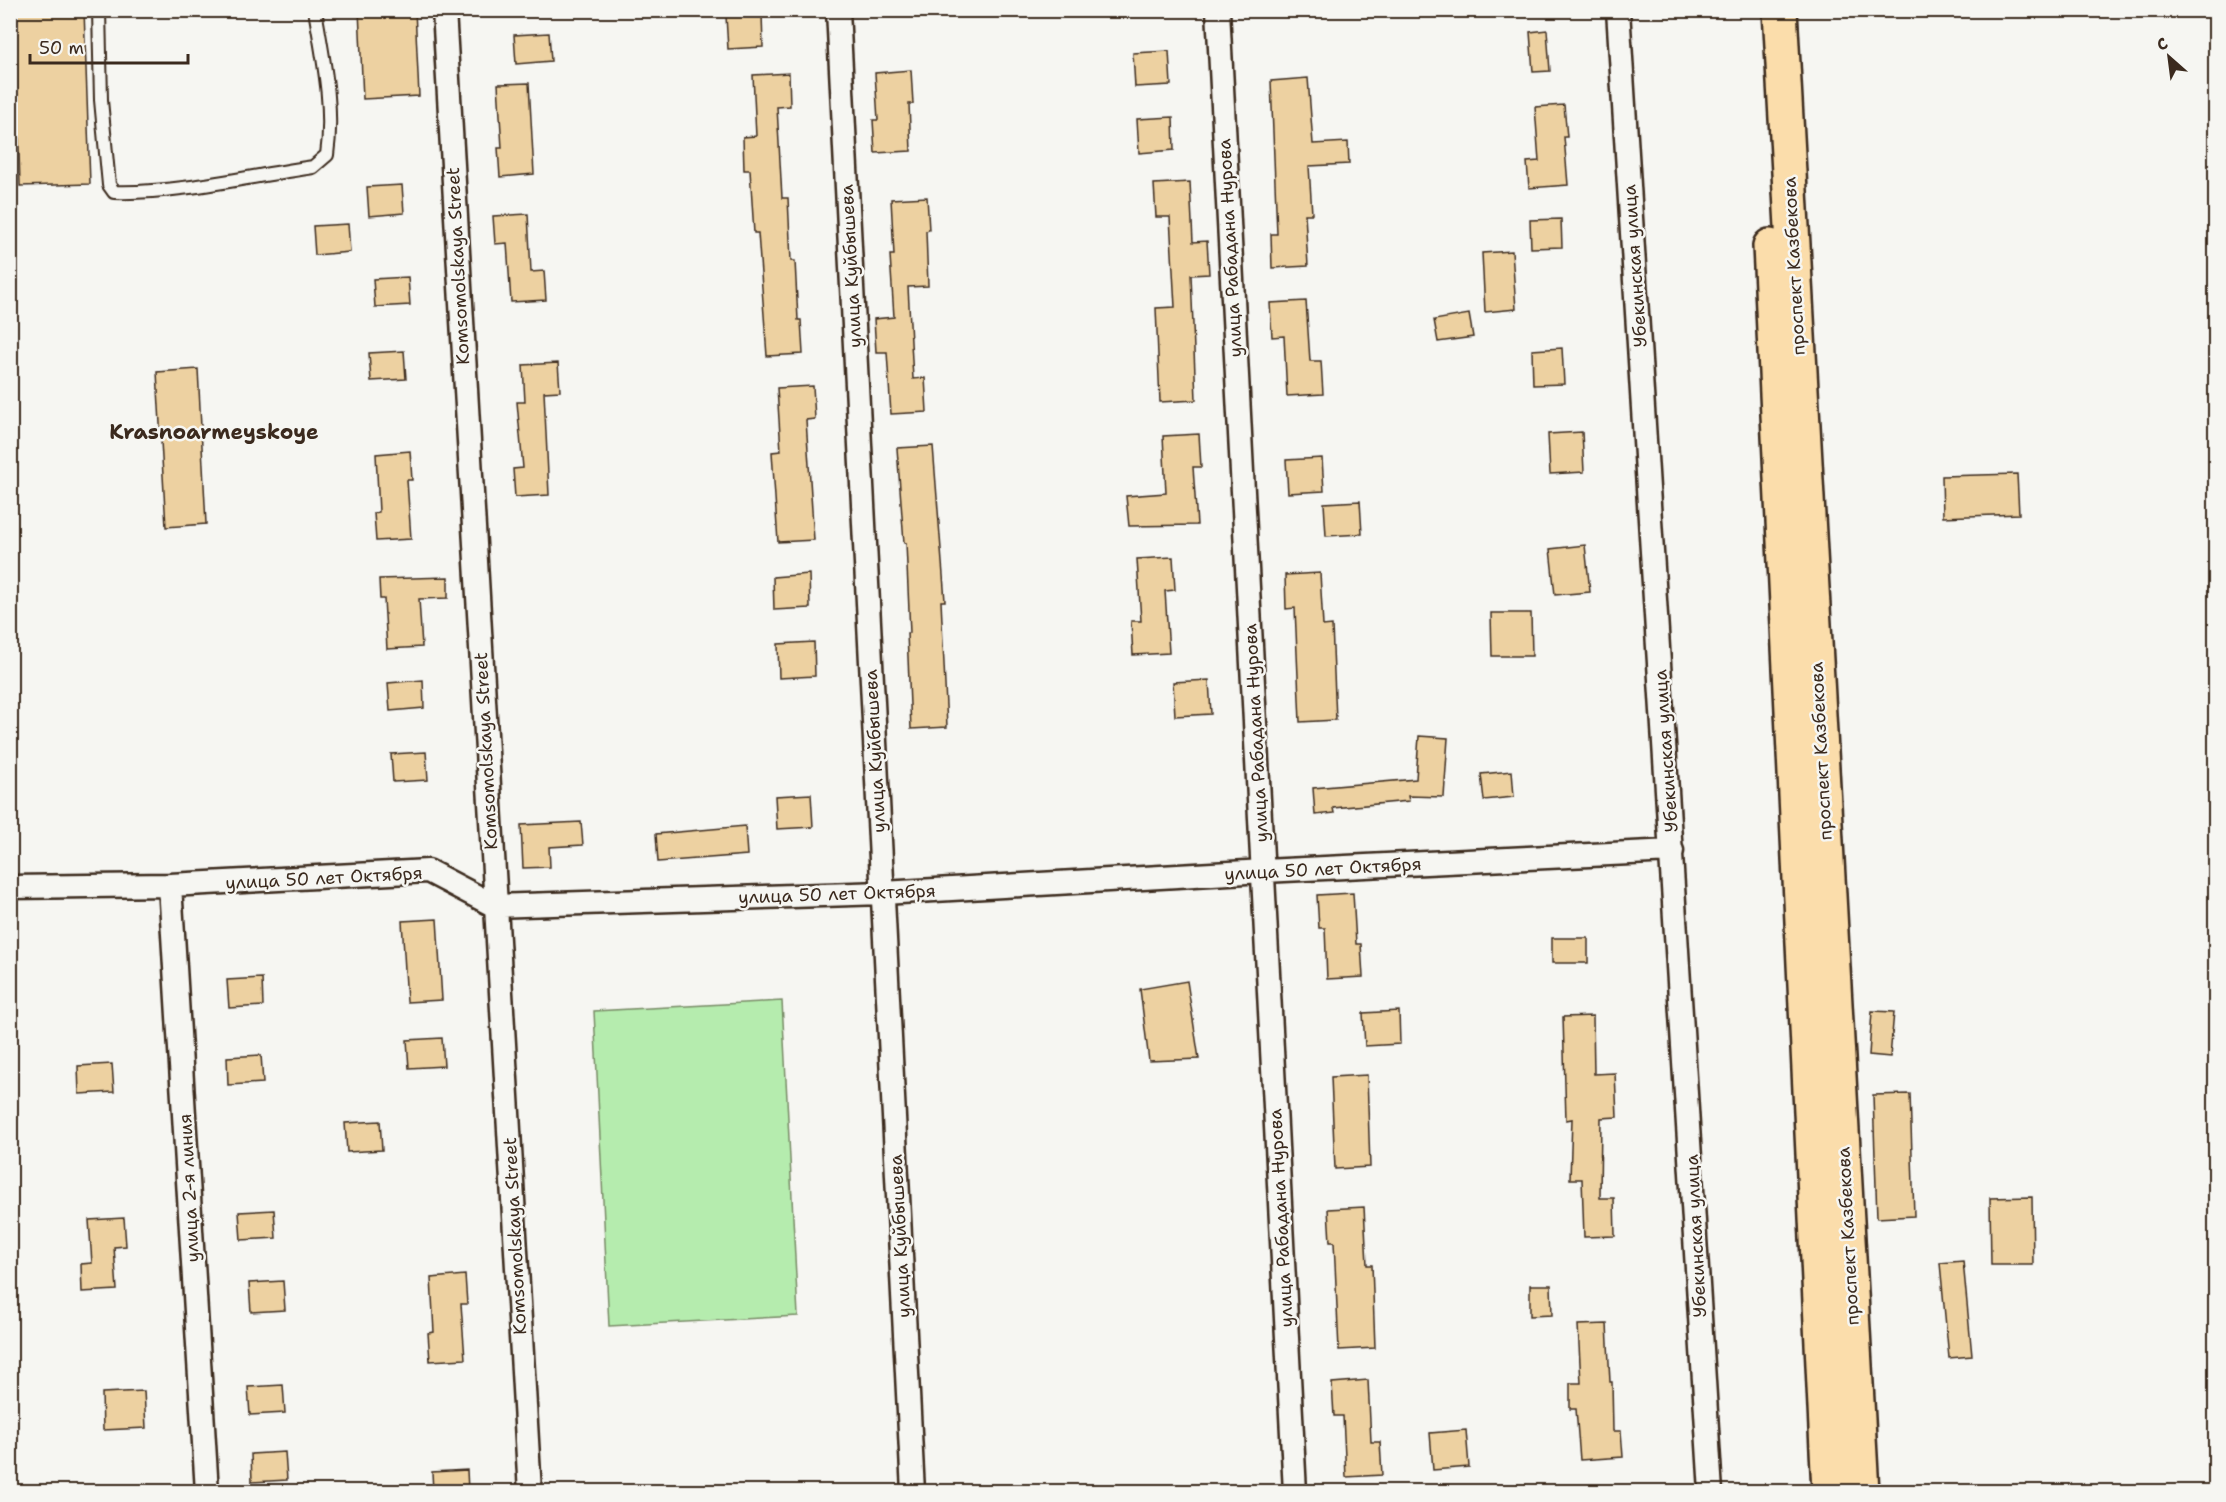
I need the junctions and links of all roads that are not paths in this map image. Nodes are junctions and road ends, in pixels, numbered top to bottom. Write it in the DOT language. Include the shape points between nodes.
graph roads {
  1 [pos="99,10"];
  2 [pos="315,10"];
  3 [pos="444,10"];
  4 [pos="838,10"];
  5 [pos="1218,10"];
  6 [pos="1618,10"];
  7 [pos="1759,10"];
  8 [pos="1780,10"];
  9 [pos="1672,852"];
  10 [pos="1264,871"];
  11 [pos="170,885"];
  12 [pos="10,887"];
  13 [pos="883,893"];
  14 [pos="495,906"];
  15 [pos="207,1491"];
  16 [pos="530,1491"];
  17 [pos="913,1491"];
  18 [pos="1295,1491"];
  19 [pos="1711,1491"];
  20 [pos="1829,1491"];
  21 [pos="1862,1491"];
  1 -- 2 [label="lane" via="101,100 109,184 114,192 131,193 313,167 327,155 331,130 327,81"];
  3 -- 14 [label="street, Komsomolskaya Street"];
  4 -- 13 [label="street, улица Куйбышева"];
  5 -- 10 [label="street, улица Рабадана Нурова"];
  6 -- 9 [label="street, Убекинская улица"];
  7 -- 20 [label="highway, проспект Казбекова"];
  8 -- 21 [label="highway, проспект Казбекова"];
  9 -- 10 [label="street, улица 50 лет Октября"];
  9 -- 19 [label="street, Убекинская улица"];
  10 -- 13 [label="street, улица 50 лет Октября"];
  10 -- 18 [label="street, улица Рабадана Нурова"];
  11 -- 12 [label="street, улица 50 лет Октября"];
  11 -- 14 [label="street, улица 50 лет Октября" via="428,871"];
  11 -- 15 [label="street, улица 2-я линия"];
  13 -- 14 [label="street, улица 50 лет Октября"];
  13 -- 17 [label="street, улица Куйбышева"];
  14 -- 16 [label="street, Komsomolskaya Street"];
}
